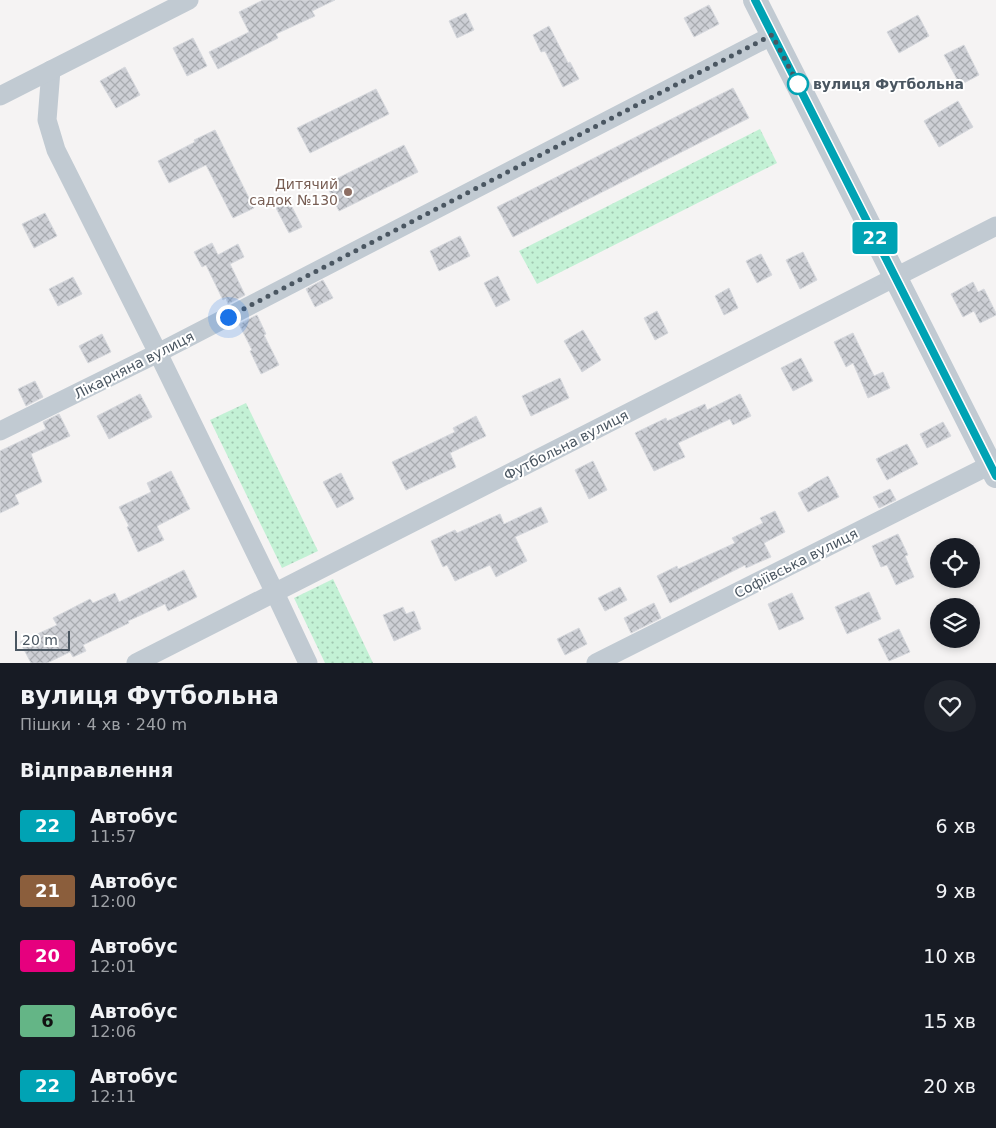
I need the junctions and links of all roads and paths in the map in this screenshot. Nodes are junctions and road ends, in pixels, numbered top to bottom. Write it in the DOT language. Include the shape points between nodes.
graph roads {
  1 [pos="189,0"];
  2 [pos="755,0"];
  3 [pos="772,35"];
  4 [pos="51,70"];
  5 [pos="0,96"];
  6 [pos="996,226"];
  7 [pos="895,278"];
  8 [pos="158,353"];
  9 [pos="0,431"];
  10 [pos="994,468"];
  11 [pos="275,593"];
  12 [pos="136,663"];
  13 [pos="308,663"];
  14 [pos="596,663"];
  1 -- 4 [label="street"];
  2 -- 3 [label="street"];
  3 -- 7 [label="street"];
  3 -- 8 [label="street, Лікарняна вулиця"];
  4 -- 5 [label="street"];
  4 -- 8 [label="street" via="47,120 56,150"];
  6 -- 7 [label="street, Футбольна вулиця"];
  7 -- 10 [label="street"];
  7 -- 11 [label="street, Футбольна вулиця"];
  8 -- 9 [label="street, Лікарняна вулиця"];
  8 -- 11 [label="street"];
  10 -- 14 [label="street, Софіївська вулиця"];
  11 -- 12 [label="street, Футбольна вулиця"];
  11 -- 13 [label="street"];
}
